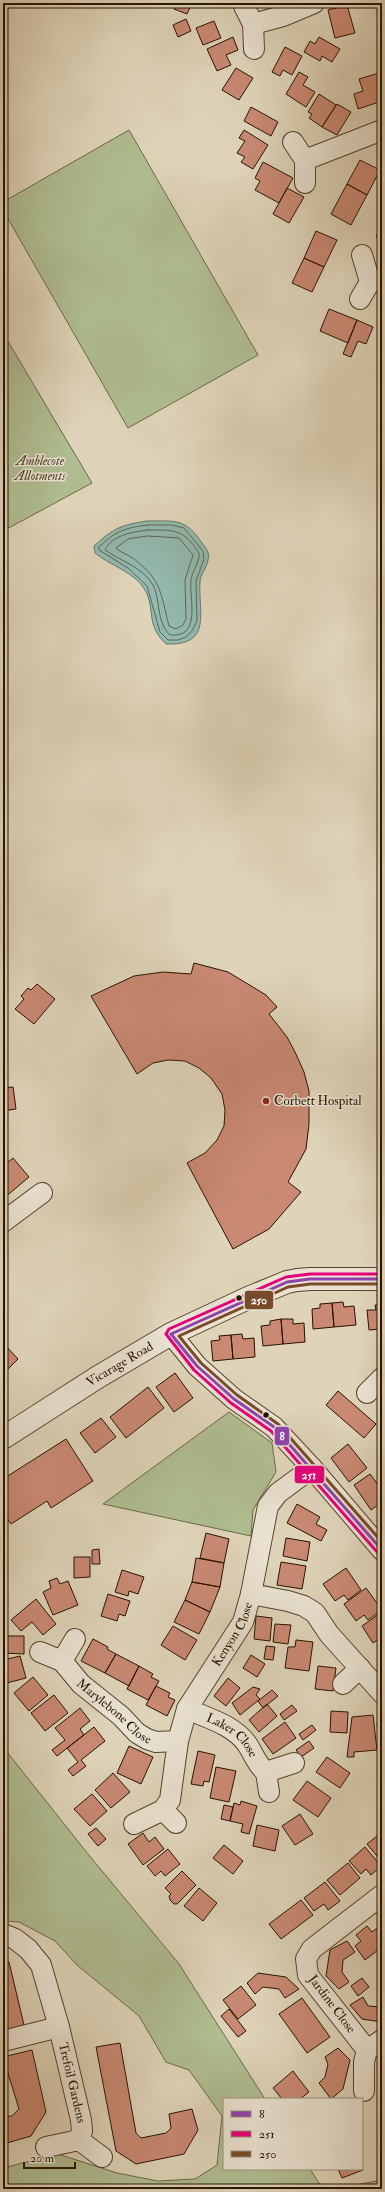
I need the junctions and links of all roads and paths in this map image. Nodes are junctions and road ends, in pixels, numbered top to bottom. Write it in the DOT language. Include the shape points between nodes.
graph roads {
  1 [pos="314,3"];
  2 [pos="244,6"];
  3 [pos="253,24"];
  4 [pos="254,49"];
  5 [pos="382,130"];
  6 [pos="293,142"];
  7 [pos="305,160"];
  8 [pos="305,183"];
  9 [pos="362,255"];
  10 [pos="371,290"];
  11 [pos="42,1193"];
  12 [pos="3,1222"];
  13 [pos="382,1279"];
  14 [pos="171,1334"];
  15 [pos="382,1378"];
  16 [pos="367,1393"];
  17 [pos="3,1438"];
  18 [pos="312,1468"];
  19 [pos="382,1550"];
  20 [pos="251,1594"];
  21 [pos="75,1640"];
  22 [pos="40,1652"];
  23 [pos="62,1660"];
  24 [pos="360,1668"];
  25 [pos="343,1684"];
  26 [pos="382,1693"];
  27 [pos="187,1709"];
  28 [pos="178,1741"];
  29 [pos="294,1763"];
  30 [pos="266,1772"];
  31 [pos="269,1792"];
  32 [pos="134,1824"];
  33 [pos="382,1894"];
  34 [pos="3,1934"];
  35 [pos="60,2027"];
  36 [pos="3,2041"];
  37 [pos="374,2045"];
  38 [pos="364,2091"];
  39 [pos="79,2140"];
  40 [pos="46,2147"];
  41 [pos="102,2157"];
  1 -- 3 [label="street" via="283,16"];
  2 -- 3 [label="street"];
  3 -- 4 [label="street"];
  5 -- 7 [label="street"];
  6 -- 7 [label="street"];
  7 -- 8 [label="street"];
  9 -- 10 [label="street"];
  11 -- 12 [label="street"];
  13 -- 14 [label="street, Vicarage Road" via="310,1278 287,1282"];
  14 -- 17 [label="street, Vicarage Road" via="91,1381"];
  14 -- 18 [label="street" via="197,1366 234,1399 274,1427"];
  15 -- 16 [label="street"];
  18 -- 19 [label="street"];
  18 -- 20 [label="street, Kenyon Close" via="278,1493 268,1506 263,1521"];
  20 -- 24 [label="street" via="288,1601 315,1613 328,1634"];
  20 -- 27 [label="street, Kenyon Close" via="243,1622"];
  21 -- 23 [label="street"];
  22 -- 23 [label="street"];
  23 -- 28 [label="street, Marylebone Close" via="81,1684 121,1716 137,1733 156,1742"];
  24 -- 25 [label="street"];
  24 -- 26 [label="street"];
  27 -- 28 [label="street, Kenyon Close"];
  27 -- 30 [label="street, Laker Close" via="223,1724 239,1735 247,1744 258,1766"];
  28 -- 32 [label="street, Kenyon Close" via="169,1816"];
  29 -- 30 [label="street"];
  30 -- 31 [label="street"];
  33 -- 37 [label="street, Jardine Close" via="312,1949 306,1959 308,1975"];
  34 -- 35 [label="street, Trefoil Gardens" via="28,1949 41,1965"];
  35 -- 36 [label="street, Trefoil Gardens"];
  35 -- 39 [label="street, Trefoil Gardens" via="81,2120 82,2131"];
  37 -- 38 [label="street, Jardine Close" via="364,2062"];
  39 -- 40 [label="street, Trefoil Gardens"];
  39 -- 41 [label="street, Trefoil Gardens"];
}
